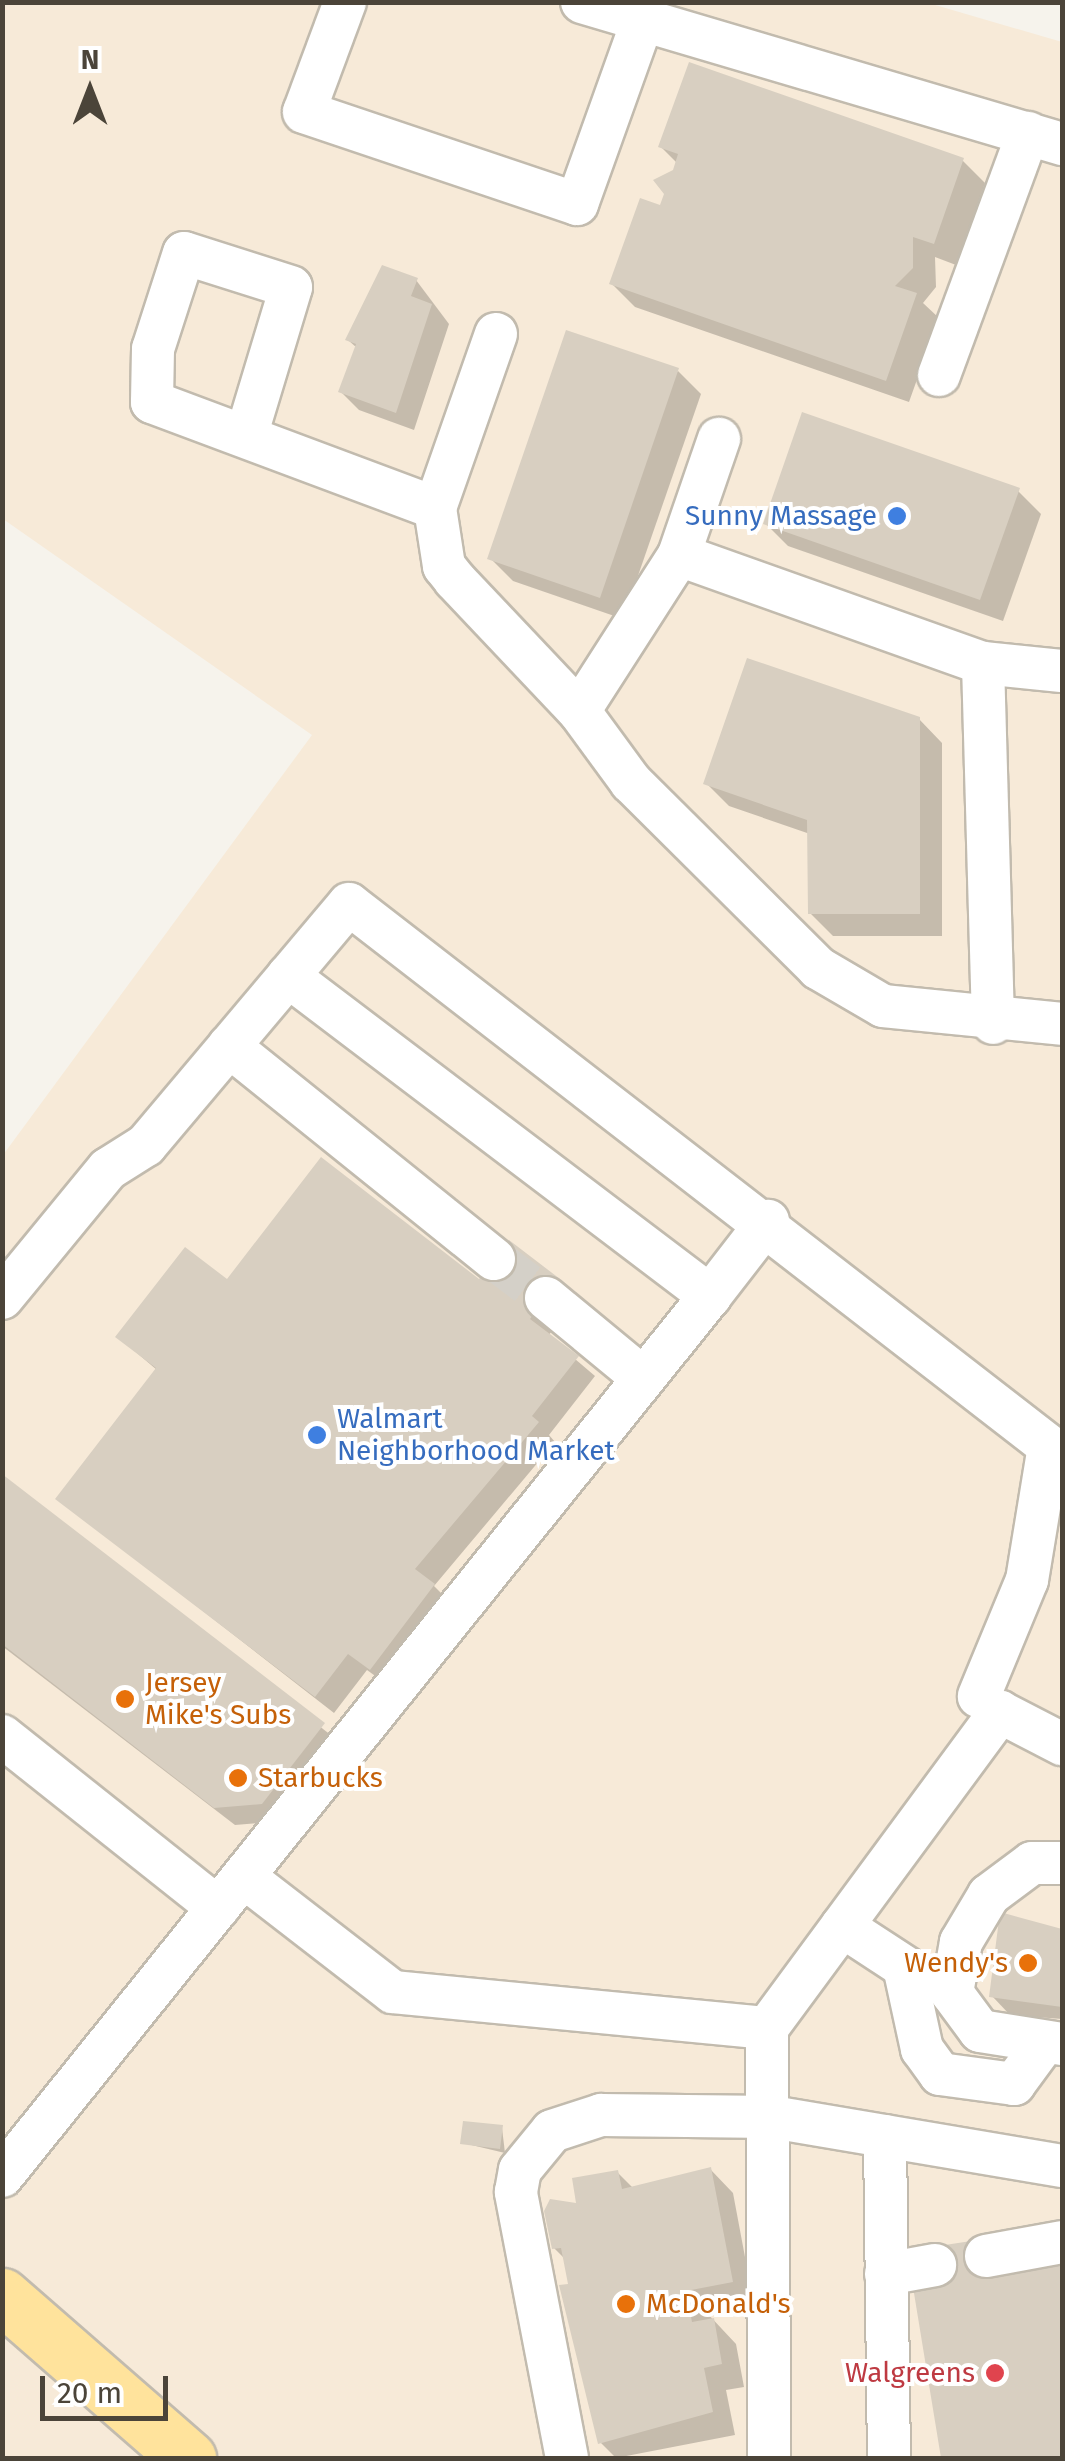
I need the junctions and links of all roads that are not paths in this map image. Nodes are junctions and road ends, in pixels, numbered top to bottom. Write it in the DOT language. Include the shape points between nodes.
graph roads {
  1 [pos="344,2"];
  2 [pos="582,2"];
  3 [pos="644,20"];
  4 [pos="1045,139"];
  5 [pos="496,334"];
  6 [pos="939,375"];
  7 [pos="247,433"];
  8 [pos="719,439"];
  9 [pos="436,508"];
  10 [pos="679,555"];
  11 [pos="982,662"];
  12 [pos="1062,671"];
  13 [pos="579,711"];
  14 [pos="288,976"];
  15 [pos="994,1022"];
  16 [pos="1062,1024"];
  17 [pos="229,1046"];
  18 [pos="768,1221"];
  19 [pos="494,1259"];
  20 [pos="710,1296"];
  21 [pos="2,1298"];
  22 [pos="546,1298"];
  23 [pos="644,1378"];
  24 [pos="979,1696"];
  25 [pos="2,1736"];
  26 [pos="1062,1744"];
  27 [pos="1062,1863"];
  28 [pos="231,1892"];
  29 [pos="842,1926"];
  30 [pos="904,1972"];
  31 [pos="952,1993"];
  32 [pos="767,2028"];
  33 [pos="1054,2043"];
  34 [pos="772,2118"];
  35 [pos="884,2136"];
  36 [pos="1062,2166"];
  37 [pos="2,2176"];
  38 [pos="1062,2242"];
  39 [pos="986,2256"];
  40 [pos="935,2265"];
  41 [pos="886,2274"];
  42 [pos="2,2296"];
  43 [pos="188,2458"];
  44 [pos="567,2458"];
  45 [pos="769,2458"];
  46 [pos="889,2458"];
  1 -- 3 [label="lane" via="304,112 577,204"];
  2 -- 3 [label="lane"];
  3 -- 4 [label="lane"];
  4 -- 6 [label="lane"];
  5 -- 9 [label="lane"];
  7 -- 9 [label="lane"];
  8 -- 10 [label="lane"];
  9 -- 13 [label="lane" via="444,566"];
  10 -- 11 [label="lane"];
  10 -- 13 [label="lane"];
  11 -- 12 [label="lane"];
  11 -- 15 [label="lane"];
  13 -- 15 [label="lane" via="631,782 818,968 883,1006"];
  14 -- 17 [label="lane"];
  14 -- 18 [label="lane" via="349,904"];
  14 -- 20 [label="lane"];
  15 -- 16 [label="lane"];
  17 -- 19 [label="lane"];
  17 -- 21 [label="lane" via="146,1146 108,1169"];
  18 -- 20 [label="lane"];
  18 -- 24 [label="lane" via="1049,1446 1024,1590"];
  20 -- 23 [label="lane"];
  22 -- 23 [label="lane"];
  23 -- 28 [label="lane"];
  25 -- 28 [label="lane"];
  26 -- 29 [label="lane" via="1000,1712"];
  27 -- 31 [label="lane" via="1032,1863 989,1895 961,1942"];
  28 -- 32 [label="lane" via="393,1992"];
  28 -- 37 [label="lane"];
  29 -- 30 [label="lane"];
  29 -- 32 [label="lane"];
  30 -- 31 [label="lane"];
  30 -- 33 [label="lane" via="922,2049 940,2074 1014,2084"];
  31 -- 33 [label="lane" via="980,2031"];
  32 -- 34 [label="lane"];
  34 -- 35 [label="lane"];
  34 -- 44 [label="lane" via="572,2120 520,2170 516,2192"];
  34 -- 45 [label="lane"];
  35 -- 36 [label="lane"];
  35 -- 41 [label="lane"];
  38 -- 39 [label="lane"];
  40 -- 41 [label="lane"];
  41 -- 46 [label="lane"];
  42 -- 43 [label="main road"];
}
